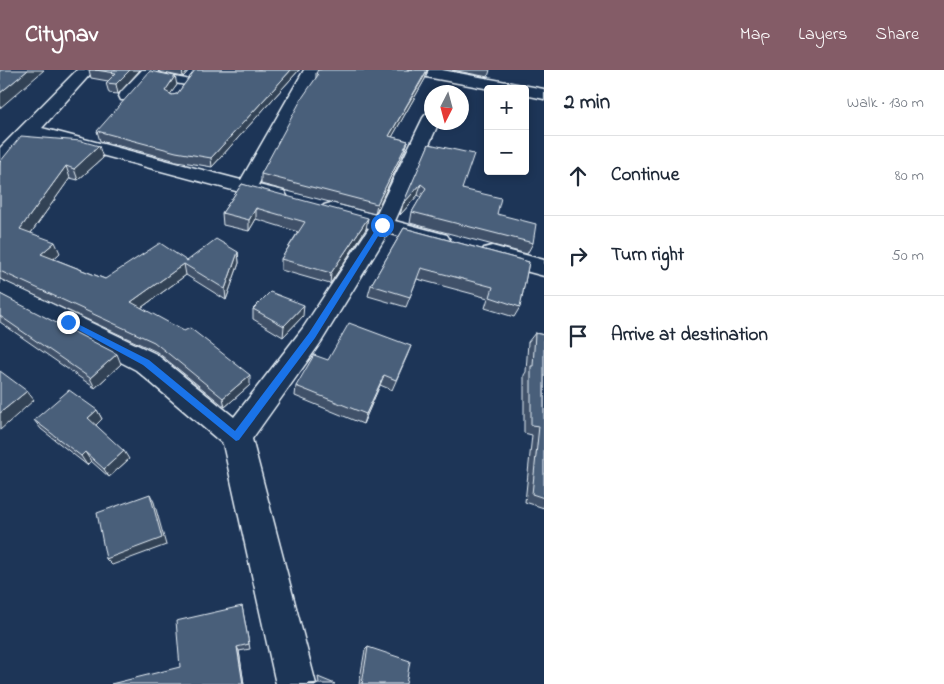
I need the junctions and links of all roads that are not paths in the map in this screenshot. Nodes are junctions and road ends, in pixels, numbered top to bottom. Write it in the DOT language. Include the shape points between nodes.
graph roads {
  1 [pos="86,70"];
  2 [pos="312,70"];
  3 [pos="416,70"];
  4 [pos="149,73"];
  5 [pos="451,76"];
  6 [pos="446,85"];
  7 [pos="497,85"];
  8 [pos="529,91"];
  9 [pos="177,94"];
  10 [pos="544,94"];
  11 [pos="127,96"];
  12 [pos="30,130"];
  13 [pos="426,130"];
  14 [pos="0,158"];
  15 [pos="247,187"];
  16 [pos="382,225"];
  17 [pos="544,268"];
  18 [pos="0,288"];
  19 [pos="236,437"];
  20 [pos="296,684"];
  1 -- 12 [label="street"];
  2 -- 15 [label="street"];
  3 -- 5 [label="street"];
  4 -- 9 [label="lane" via="189,79"];
  4 -- 11 [label="street"];
  5 -- 6 [label="street"];
  5 -- 7 [label="street"];
  8 -- 10 [label="street"];
  12 -- 14 [label="street"];
  12 -- 15 [label="street"];
  13 -- 16 [label="street"];
  15 -- 16 [label="street"];
  16 -- 17 [label="street"];
  16 -- 19 [label="street" via="312,336"];
  18 -- 19 [label="street" via="146,362"];
  19 -- 20 [label="street"];
}
